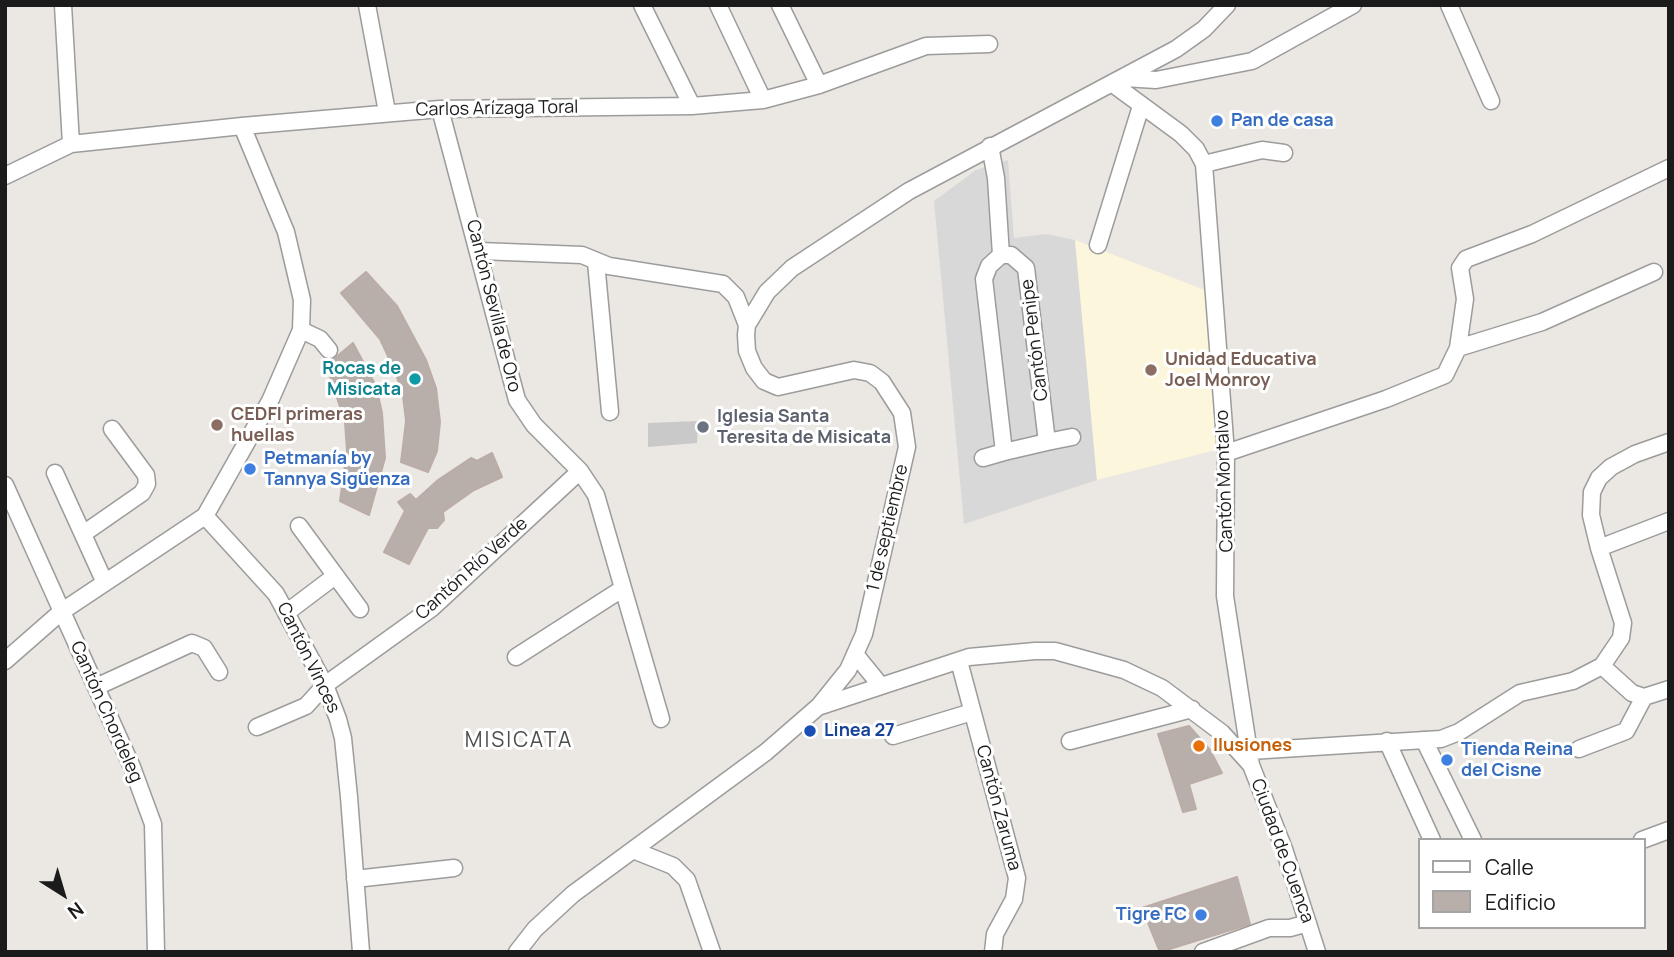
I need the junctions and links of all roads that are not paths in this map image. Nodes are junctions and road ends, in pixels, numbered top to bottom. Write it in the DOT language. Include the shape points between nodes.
graph roads {
  1 [pos="63,5"];
  2 [pos="367,5"];
  3 [pos="642,5"];
  4 [pos="718,5"];
  5 [pos="780,5"];
  6 [pos="1227,5"];
  7 [pos="1353,5"];
  8 [pos="1449,5"];
  9 [pos="989,44"];
  10 [pos="1119,81"];
  11 [pos="819,85"];
  12 [pos="763,100"];
  13 [pos="1491,101"];
  14 [pos="692,106"];
  15 [pos="1141,106"];
  16 [pos="440,109"];
  17 [pos="387,112"];
  18 [pos="242,126"];
  19 [pos="71,144"];
  20 [pos="990,146"];
  21 [pos="1284,153"];
  22 [pos="1204,163"];
  23 [pos="1669,168"];
  24 [pos="5,176"];
  25 [pos="1098,245"];
  26 [pos="480,251"];
  27 [pos="1001,255"];
  28 [pos="596,261"];
  29 [pos="1654,272"];
  30 [pos="747,325"];
  31 [pos="301,330"];
  32 [pos="1458,348"];
  33 [pos="329,350"];
  34 [pos="610,412"];
  35 [pos="112,429"];
  36 [pos="1072,437"];
  37 [pos="1047,442"];
  38 [pos="1669,442"];
  39 [pos="1004,452"];
  40 [pos="1226,453"];
  41 [pos="983,458"];
  42 [pos="580,471"];
  43 [pos="55,473"];
  44 [pos="5,485"];
  45 [pos="205,516"];
  46 [pos="1669,521"];
  47 [pos="299,526"];
  48 [pos="83,534"];
  49 [pos="1599,548"];
  50 [pos="335,576"];
  51 [pos="105,583"];
  52 [pos="622,589"];
  53 [pos="360,608"];
  54 [pos="61,612"];
  55 [pos="286,612"];
  56 [pos="855,654"];
  57 [pos="516,657"];
  58 [pos="5,661"];
  59 [pos="959,661"];
  60 [pos="1602,666"];
  61 [pos="219,672"];
  62 [pos="325,685"];
  63 [pos="881,686"];
  64 [pos="96,687"];
  65 [pos="1669,689"];
  66 [pos="1644,697"];
  67 [pos="819,706"];
  68 [pos="1192,709"];
  69 [pos="972,712"];
  70 [pos="661,719"];
  71 [pos="257,727"];
  72 [pos="892,736"];
  73 [pos="1424,740"];
  74 [pos="1070,741"];
  75 [pos="1391,741"];
  76 [pos="1579,749"];
  77 [pos="1250,758"];
  78 [pos="1669,830"];
  79 [pos="1431,838"];
  80 [pos="1439,838"];
  81 [pos="1473,838"];
  82 [pos="1646,839"];
  83 [pos="633,850"];
  84 [pos="454,868"];
  85 [pos="355,879"];
  86 [pos="1308,923"];
  87 [pos="356,951"];
  88 [pos="156,952"];
  89 [pos="517,952"];
  90 [pos="712,952"];
  91 [pos="993,952"];
  92 [pos="1203,952"];
  93 [pos="1317,952"];
  1 -- 19 [label="street"];
  2 -- 17 [label="street"];
  3 -- 14 [label="street"];
  4 -- 12 [label="street"];
  5 -- 11 [label="street"];
  6 -- 10 [label="street" via="1191,39"];
  7 -- 10 [label="street" via="1252,61 1156,80"];
  8 -- 13 [label="street"];
  9 -- 11 [label="street, Carlos Arízaga Toral" via="926,46"];
  10 -- 15 [label="street"];
  10 -- 20 [label="street"];
  11 -- 12 [label="street, Carlos Arízaga Toral"];
  12 -- 14 [label="street, Carlos Arízaga Toral"];
  14 -- 16 [label="street, Carlos Arízaga Toral"];
  15 -- 22 [label="street" via="1181,134"];
  15 -- 25 [label="street"];
  16 -- 17 [label="street, Carlos Arízaga Toral"];
  16 -- 26 [label="street, Cantón Sevilla de Oro"];
  17 -- 18 [label="street, Carlos Arízaga Toral"];
  18 -- 19 [label="street, Carlos Arízaga Toral"];
  18 -- 31 [label="street" via="286,232 302,300"];
  19 -- 24 [label="street, Carlos Arízaga Toral"];
  20 -- 27 [label="street"];
  20 -- 30 [label="street" via="909,191 792,268 767,292"];
  21 -- 22 [label="street" via="1262,150"];
  22 -- 40 [label="street, Cantón Montalvo"];
  23 -- 32 [label="street" via="1590,208 1466,259 1460,268 1465,299"];
  26 -- 28 [label="street, 1 de septiembre" via="565,253"];
  26 -- 42 [label="street, Cantón Sevilla de Oro" via="486,291 517,400 534,425"];
  27 -- 37 [label="street, Cantón Penipe" via="1011,255 1026,268"];
  27 -- 39 [label="street" via="984,279"];
  28 -- 30 [label="street, 1 de septiembre" via="723,284 736,297"];
  28 -- 34 [label="street"];
  29 -- 32 [label="street" via="1542,322"];
  30 -- 56 [label="street, 1 de septiembre" via="747,351 764,381 778,387 854,370 870,373 882,382 902,413 907,447 864,634"];
  31 -- 33 [label="street" via="320,339"];
  31 -- 45 [label="street" via="270,401"];
  32 -- 40 [label="street" via="1445,375 1431,383"];
  35 -- 48 [label="street" via="146,475 147,484 142,493"];
  36 -- 37 [label="street"];
  37 -- 39 [label="street"];
  38 -- 49 [label="street" via="1635,454 1599,478 1592,492 1591,515"];
  39 -- 41 [label="street"];
  40 -- 77 [label="street, Cantón Montalvo" via="1225,596"];
  42 -- 52 [label="street, Cantón Sevilla de Oro" via="596,495"];
  42 -- 62 [label="street, Cantón Río Verde" via="432,608"];
  43 -- 48 [label="street"];
  44 -- 54 [label="street, Cantón Chordeleg"];
  45 -- 51 [label="street"];
  45 -- 55 [label="street, Cantón Vinces" via="276,594"];
  46 -- 49 [label="street"];
  47 -- 50 [label="street"];
  48 -- 51 [label="street"];
  49 -- 60 [label="street" via="1623,623 1621,638"];
  50 -- 53 [label="street"];
  50 -- 55 [label="street"];
  51 -- 54 [label="street"];
  52 -- 57 [label="street"];
  52 -- 70 [label="street, Cantón Sevilla de Oro"];
  54 -- 58 [label="street"];
  54 -- 64 [label="street, Cantón Chordeleg"];
  55 -- 62 [label="street, Cantón Vinces"];
  56 -- 63 [label="street"];
  56 -- 67 [label="street, 1 de septiembre" via="838,685"];
  59 -- 63 [label="street, Ciudad de Cuenca"];
  59 -- 68 [label="street, Ciudad de Cuenca" via="1055,651 1124,670"];
  59 -- 69 [label="street, Cantón Zaruma"];
  60 -- 66 [label="street" via="1632,693"];
  60 -- 73 [label="street" via="1573,681 1520,693 1459,732"];
  61 -- 64 [label="street" via="204,648 192,643"];
  62 -- 71 [label="street, Cantón Río Verde" via="306,706"];
  62 -- 85 [label="street, Cantón Vinces" via="343,738"];
  63 -- 67 [label="street, Ciudad de Cuenca"];
  64 -- 88 [label="street, Cantón Chordeleg" via="153,824"];
  65 -- 66 [label="street"];
  66 -- 76 [label="street" via="1626,731"];
  67 -- 83 [label="street, 1 de septiembre" via="766,752"];
  68 -- 74 [label="street"];
  68 -- 77 [label="street, Ciudad de Cuenca"];
  69 -- 72 [label="street"];
  69 -- 91 [label="street, Cantón Zaruma" via="1017,878 1014,899 995,934"];
  73 -- 75 [label="street"];
  73 -- 81 [label="street"];
  75 -- 77 [label="street"];
  75 -- 79 [label="street"];
  75 -- 80 [label="street"];
  77 -- 86 [label="street, Ciudad de Cuenca"];
  78 -- 82 [label="street"];
  83 -- 89 [label="street, 1 de septiembre" via="573,894"];
  83 -- 90 [label="street" via="673,866 687,880"];
  84 -- 85 [label="street"];
  85 -- 87 [label="street, Cantón Vinces"];
  86 -- 92 [label="street" via="1269,928"];
  86 -- 93 [label="street, Ciudad de Cuenca"];
}
